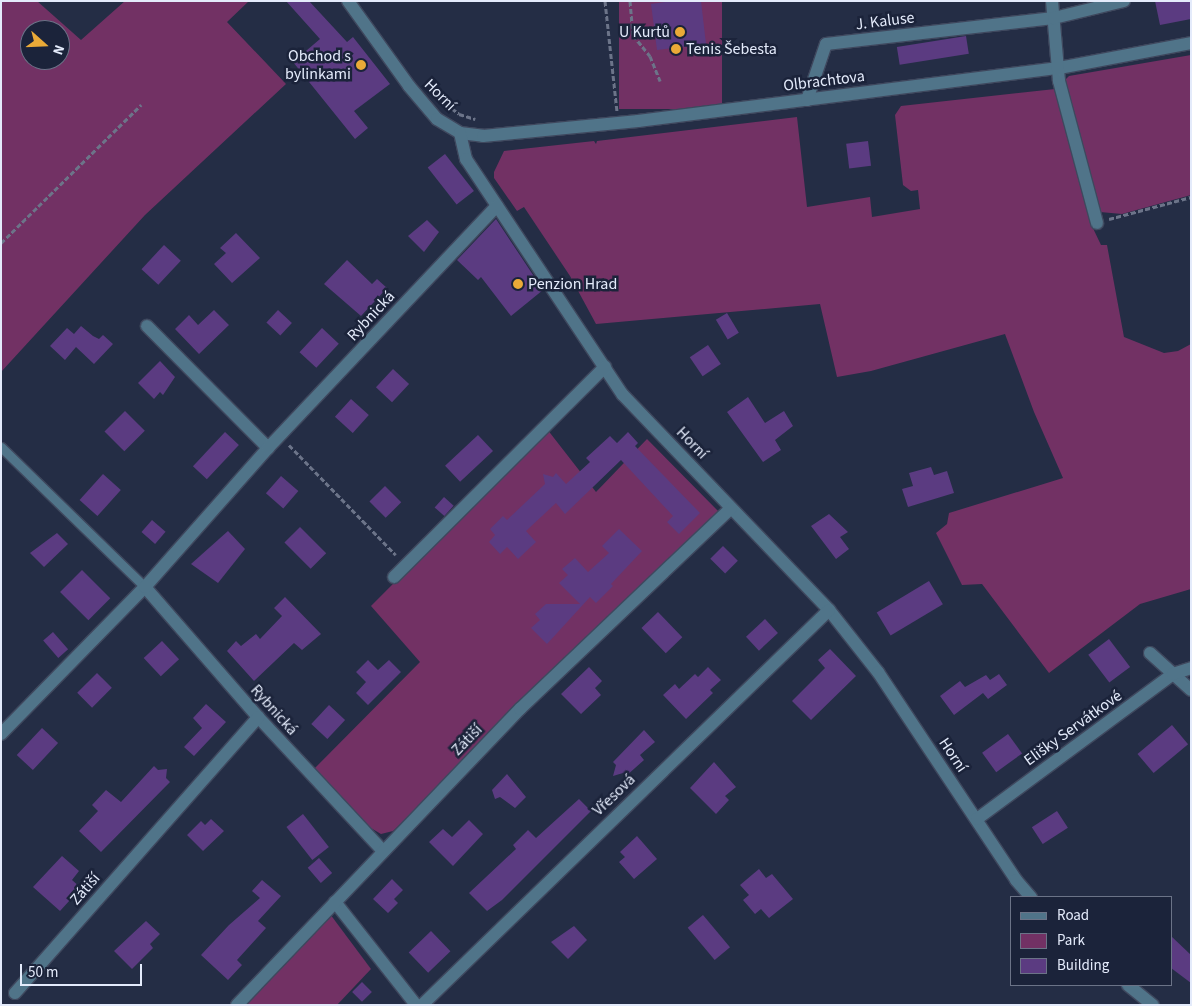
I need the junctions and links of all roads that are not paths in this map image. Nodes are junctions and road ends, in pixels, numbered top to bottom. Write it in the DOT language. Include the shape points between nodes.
graph roads {
  1 [pos="348,1"];
  2 [pos="1052,1"];
  3 [pos="1124,1"];
  4 [pos="1054,18"];
  5 [pos="1191,43"];
  6 [pos="1059,68"];
  7 [pos="807,100"];
  8 [pos="460,133"];
  9 [pos="497,206"];
  10 [pos="1097,223"];
  11 [pos="147,326"];
  12 [pos="605,367"];
  13 [pos="1,447"];
  14 [pos="268,448"];
  15 [pos="731,508"];
  16 [pos="394,578"];
  17 [pos="145,587"];
  18 [pos="829,610"];
  19 [pos="1150,653"];
  20 [pos="1191,668"];
  21 [pos="1173,674"];
  22 [pos="1191,690"];
  23 [pos="258,717"];
  24 [pos="1,734"];
  25 [pos="977,819"];
  26 [pos="383,851"];
  27 [pos="1030,896"];
  28 [pos="335,902"];
  29 [pos="1129,986"];
  30 [pos="15,993"];
  31 [pos="237,1005"];
  32 [pos="416,1005"];
  33 [pos="422,1005"];
  34 [pos="1153,1005"];
  1 -- 8 [label="street, Horní" via="408,86 437,119"];
  2 -- 4 [label="street"];
  3 -- 4 [label="street, J. Kaluse"];
  4 -- 6 [label="street"];
  4 -- 7 [label="street, J. Kaluse" via="826,44"];
  5 -- 6 [label="street, Olbrachtova"];
  6 -- 7 [label="street, Olbrachtova"];
  6 -- 10 [label="street" via="1059,82"];
  7 -- 8 [label="street, Olbrachtova" via="482,136"];
  8 -- 9 [label="street, Horní" via="466,160"];
  9 -- 12 [label="street, Horní"];
  9 -- 14 [label="street, Rybnická"];
  11 -- 14 [label="street"];
  12 -- 15 [label="street, Horní" via="623,395"];
  12 -- 16 [label="street"];
  13 -- 17 [label="lane"];
  14 -- 17 [label="street, Rybnická"];
  15 -- 18 [label="street, Horní"];
  15 -- 26 [label="street, Zátiší" via="520,709"];
  17 -- 23 [label="street, Rybnická"];
  17 -- 24 [label="street, Rybnická"];
  18 -- 25 [label="street, Horní" via="878,672"];
  18 -- 33 [label="street, Vřesová"];
  19 -- 21 [label="street"];
  20 -- 21 [label="street, Elišky Servátkové"];
  21 -- 22 [label="street"];
  21 -- 25 [label="street, Elišky Servátkové"];
  23 -- 26 [label="street, Rybnická"];
  23 -- 30 [label="street, Zátiší"];
  25 -- 27 [label="street, Horní" via="1016,880"];
  26 -- 28 [label="street, Zátiší"];
  28 -- 31 [label="street, Zátiší"];
  28 -- 32 [label="street"];
  29 -- 34 [label="street"];
}
